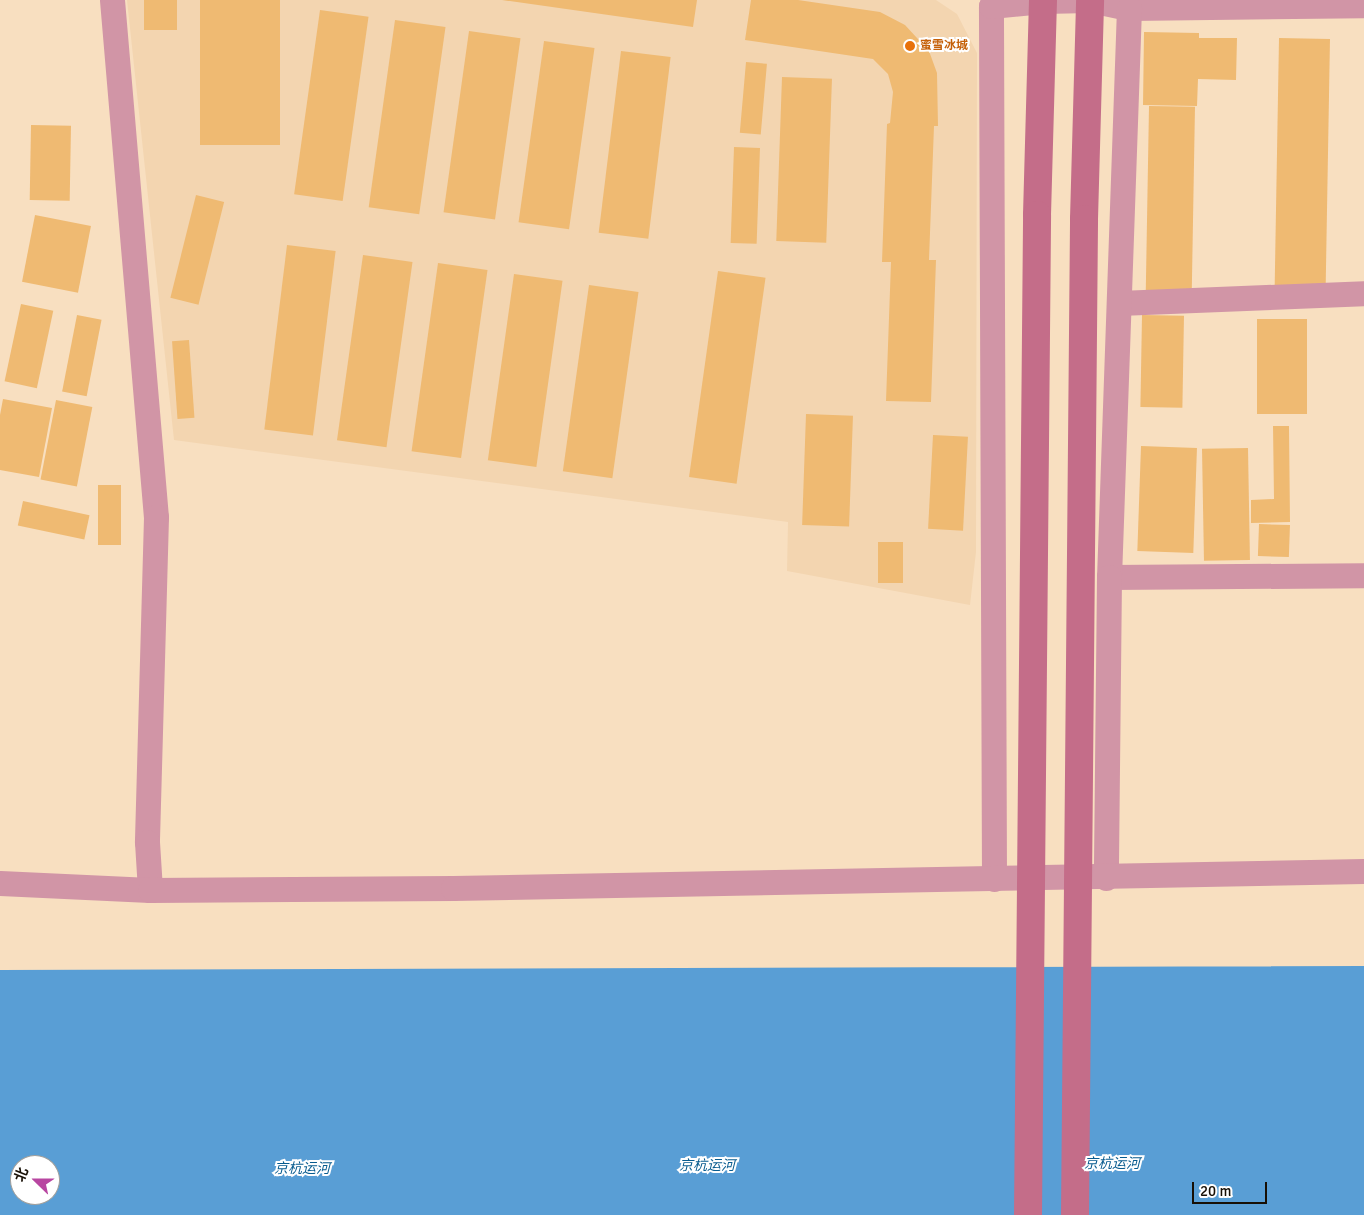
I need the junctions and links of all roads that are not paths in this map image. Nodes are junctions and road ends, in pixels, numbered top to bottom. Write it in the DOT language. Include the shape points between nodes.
graph roads {
  1 [pos="112,0"];
  2 [pos="1043,0"];
  3 [pos="1090,0"];
  4 [pos="1364,4"];
  5 [pos="1129,8"];
  6 [pos="1364,293"];
  7 [pos="1119,303"];
  8 [pos="1364,575"];
  9 [pos="1109,576"];
  10 [pos="1364,871"];
  11 [pos="1106,878"];
  12 [pos="994,880"];
  13 [pos="0,884"];
  14 [pos="150,890"];
  15 [pos="1028,1215"];
  16 [pos="1075,1215"];
  1 -- 14 [label="street" via="156,517 147,842"];
  2 -- 3 [label="street"];
  2 -- 12 [label="street" via="991,6"];
  2 -- 15 [label="street, bridge" via="1037,215"];
  3 -- 5 [label="street"];
  3 -- 16 [label="street, bridge" via="1084,219"];
  4 -- 5 [label="street"];
  5 -- 7 [label="street"];
  6 -- 7 [label="street"];
  7 -- 9 [label="street"];
  8 -- 9 [label="street"];
  9 -- 11 [label="street"];
  10 -- 11 [label="street"];
  11 -- 12 [label="street"];
  12 -- 14 [label="street"];
  13 -- 14 [label="street"];
}
